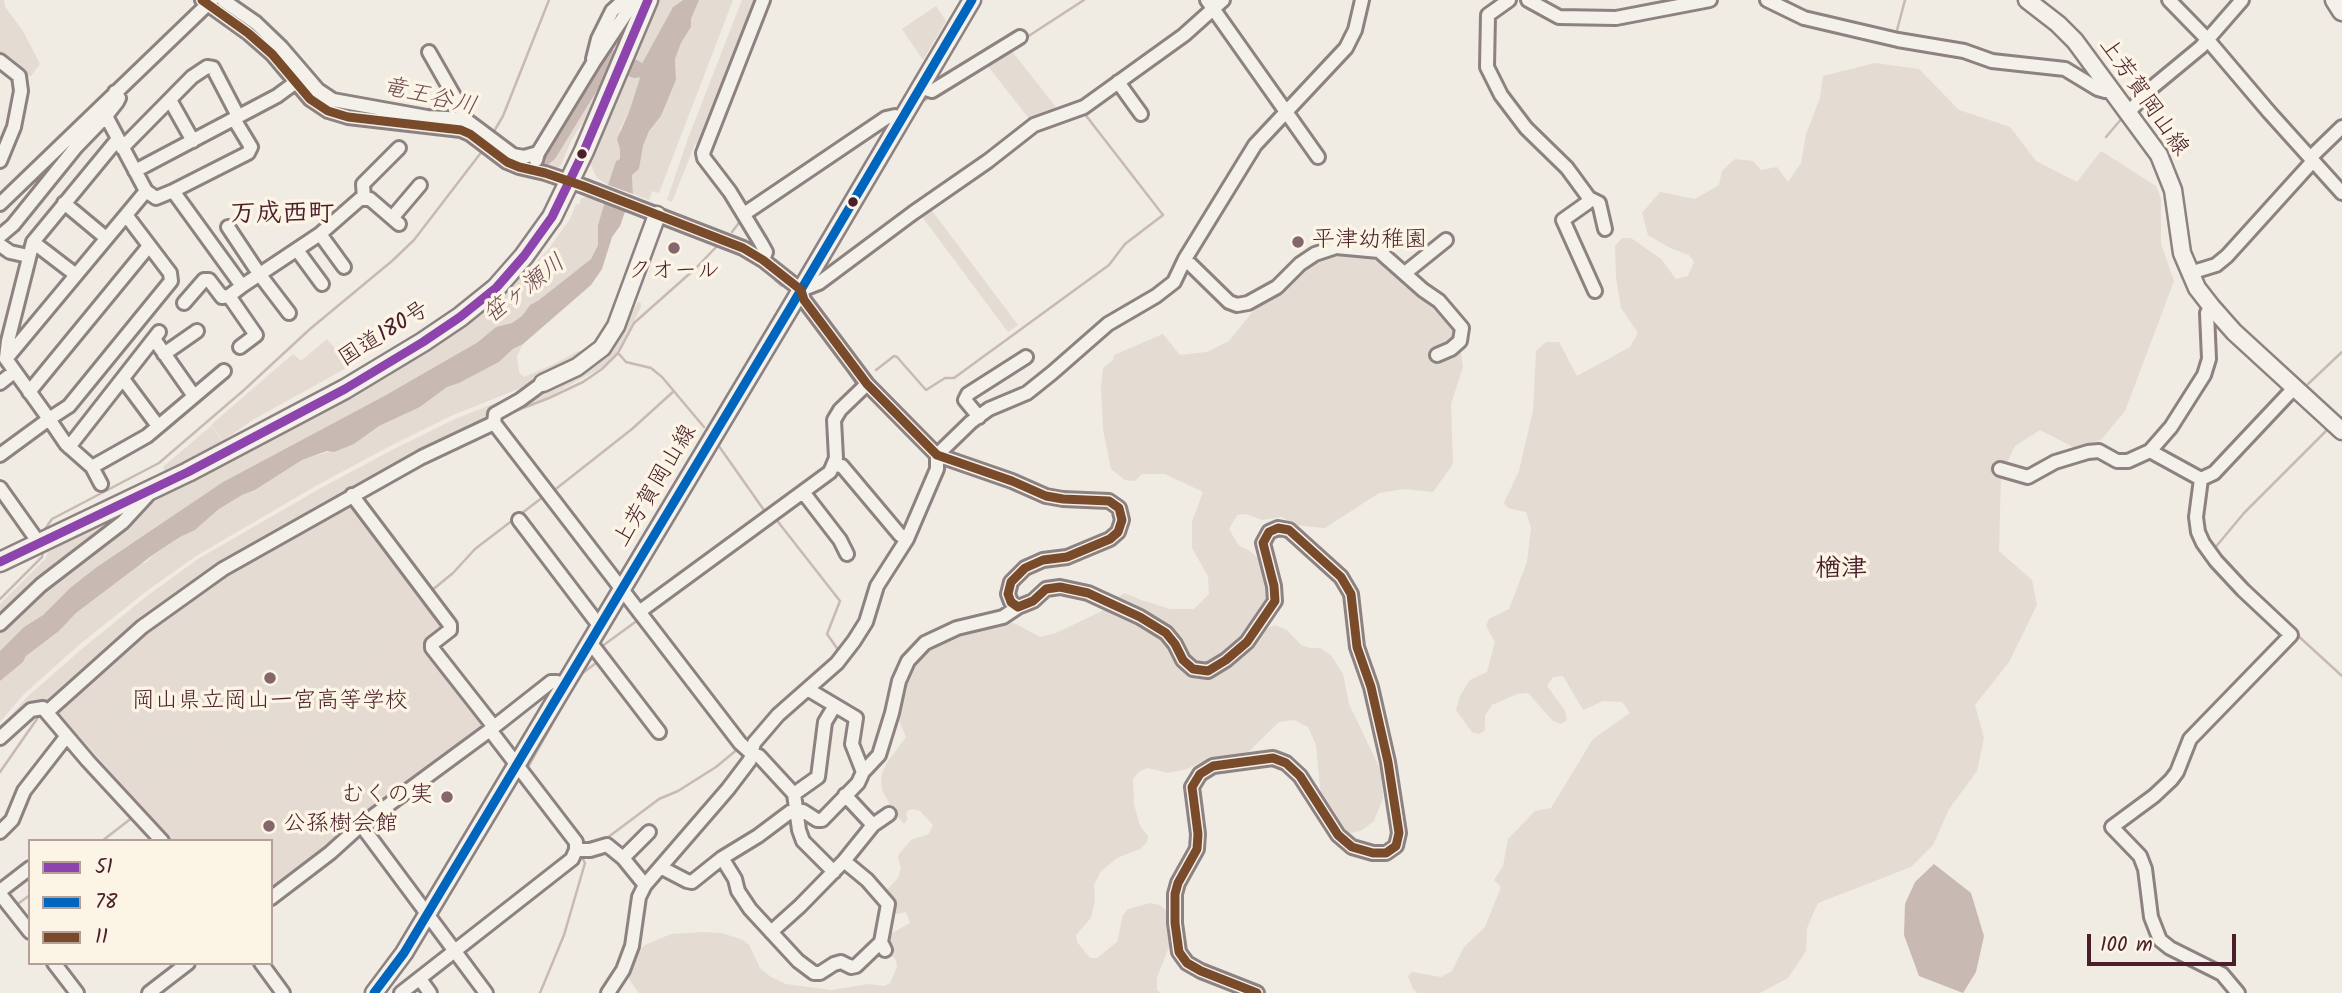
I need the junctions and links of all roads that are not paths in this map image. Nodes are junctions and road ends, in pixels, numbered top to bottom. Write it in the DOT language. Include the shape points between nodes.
graph roads {
  1 [pos="223,0"];
  2 [pos="601,0"];
  3 [pos="624,0"];
  4 [pos="635,0"];
  5 [pos="648,0"];
  6 [pos="763,0"];
  7 [pos="972,0"];
  8 [pos="1362,0"];
  9 [pos="1509,0"];
  10 [pos="1528,0"];
  11 [pos="1710,0"];
  12 [pos="1767,0"];
  13 [pos="2027,0"];
  14 [pos="2169,0"];
  15 [pos="2242,0"];
  16 [pos="2334,0"];
  17 [pos="208,1"];
  18 [pos="1213,3"];
  19 [pos="612,11"];
  20 [pos="2342,11"];
  21 [pos="1020,37"];
  22 [pos="2206,41"];
  23 [pos="429,52"];
  24 [pos="0,61"];
  25 [pos="593,63"];
  26 [pos="296,82"];
  27 [pos="1118,82"];
  28 [pos="920,87"];
  29 [pos="2110,90"];
  30 [pos="115,92"];
  31 [pos="170,100"];
  32 [pos="1285,111"];
  33 [pos="2129,112"];
  34 [pos="1141,114"];
  35 [pos="106,116"];
  36 [pos="236,117"];
  37 [pos="465,119"];
  38 [pos="901,119"];
  39 [pos="2342,127"];
  40 [pos="482,138"];
  41 [pos="192,141"];
  42 [pos="119,144"];
  43 [pos="399,148"];
  44 [pos="1318,157"];
  45 [pos="0,161"];
  46 [pos="536,162"];
  47 [pos="2311,162"];
  48 [pos="135,171"];
  49 [pos="570,182"];
  50 [pos="420,185"];
  51 [pos="146,191"];
  52 [pos="173,191"];
  53 [pos="2342,193"];
  54 [pos="1589,198"];
  55 [pos="364,199"];
  56 [pos="64,203"];
  57 [pos="0,204"];
  58 [pos="657,214"];
  59 [pos="126,215"];
  60 [pos="745,216"];
  61 [pos="228,227"];
  62 [pos="1605,229"];
  63 [pos="320,234"];
  64 [pos="0,236"];
  65 [pos="106,238"];
  66 [pos="1446,240"];
  67 [pos="33,242"];
  68 [pos="0,245"];
  69 [pos="149,246"];
  70 [pos="297,250"];
  71 [pos="28,256"];
  72 [pos="1185,259"];
  73 [pos="763,260"];
  74 [pos="344,267"];
  75 [pos="1405,273"];
  76 [pos="2190,273"];
  77 [pos="76,275"];
  78 [pos="260,275"];
  79 [pos="322,284"];
  80 [pos="242,286"];
  81 [pos="801,290"];
  82 [pos="1595,291"];
  83 [pos="229,296"];
  84 [pos="184,303"];
  85 [pos="2211,306"];
  86 [pos="289,313"];
  87 [pos="197,331"];
  88 [pos="240,347"];
  89 [pos="164,354"];
  90 [pos="1437,355"];
  91 [pos="1026,357"];
  92 [pos="6,359"];
  93 [pos="223,371"];
  94 [pos="15,372"];
  95 [pos="122,379"];
  96 [pos="0,383"];
  97 [pos="543,383"];
  98 [pos="867,384"];
  99 [pos="2295,387"];
  100 [pos="29,392"];
  101 [pos="194,396"];
  102 [pos="979,417"];
  103 [pos="49,419"];
  104 [pos="495,420"];
  105 [pos="158,426"];
  106 [pos="2342,431"];
  107 [pos="69,447"];
  108 [pos="2150,452"];
  109 [pos="0,455"];
  110 [pos="937,455"];
  111 [pos="838,466"];
  112 [pos="92,467"];
  113 [pos="2000,470"];
  114 [pos="2201,480"];
  115 [pos="102,484"];
  116 [pos="0,488"];
  117 [pos="155,488"];
  118 [pos="352,495"];
  119 [pos="805,495"];
  120 [pos="519,520"];
  121 [pos="907,540"];
  122 [pos="39,543"];
  123 [pos="847,554"];
  124 [pos="0,562"];
  125 [pos="622,589"];
  126 [pos="1018,607"];
  127 [pos="641,614"];
  128 [pos="601,623"];
  129 [pos="0,624"];
  130 [pos="590,642"];
  131 [pos="563,686"];
  132 [pos="808,690"];
  133 [pos="834,707"];
  134 [pos="50,710"];
  135 [pos="492,731"];
  136 [pos="659,732"];
  137 [pos="66,737"];
  138 [pos="0,738"];
  139 [pos="751,753"];
  140 [pos="517,763"];
  141 [pos="863,772"];
  142 [pos="793,794"];
  143 [pos="845,795"];
  144 [pos="796,811"];
  145 [pos="889,814"];
  146 [pos="873,825"];
  147 [pos="363,828"];
  148 [pos="0,832"];
  149 [pos="649,832"];
  150 [pos="160,839"];
  151 [pos="576,850"];
  152 [pos="623,858"];
  153 [pos="722,858"];
  154 [pos="844,861"];
  155 [pos="662,868"];
  156 [pos="28,870"];
  157 [pos="834,872"];
  158 [pos="645,885"];
  159 [pos="273,896"];
  160 [pos="1,897"];
  161 [pos="427,915"];
  162 [pos="28,930"];
  163 [pos="771,932"];
  164 [pos="456,955"];
  165 [pos="56,965"];
  166 [pos="185,965"];
  167 [pos="262,965"];
  168 [pos="424,985"];
  169 [pos="78,993"];
  170 [pos="149,993"];
  171 [pos="283,993"];
  172 [pos="374,993"];
  173 [pos="401,993"];
  174 [pos="486,993"];
  175 [pos="608,993"];
  176 [pos="1257,993"];
  177 [pos="2238,993"];
  1 -- 37 [label="street" via="256,23 312,84 333,100"];
  2 -- 19 [label="street"];
  3 -- 19 [label="street"];
  4 -- 25 [label="street"];
  5 -- 49 [label="highway, 国道180号"];
  6 -- 60 [label="street" via="703,153"];
  7 -- 28 [label="main road, 上芳賀岡山線"];
  8 -- 32 [label="street" via="1346,48"];
  9 -- 54 [label="street" via="1488,15 1487,66 1501,95 1526,128 1567,168"];
  10 -- 11 [label="street" via="1559,16 1616,18"];
  12 -- 29 [label="street" via="1804,18 1898,40 1964,51 1992,61 2065,69 2098,89"];
  13 -- 29 [label="main road, 上芳賀岡山線" via="2075,41"];
  14 -- 22 [label="street"];
  15 -- 22 [label="street"];
  16 -- 20 [label="highway"];
  17 -- 26 [label="street" via="272,54"];
  17 -- 30 [label="street"];
  18 -- 27 [label="street" via="1184,35"];
  18 -- 32 [label="street"];
  19 -- 25 [label="street" via="598,39"];
  21 -- 28 [label="street" via="932,91"];
  22 -- 33 [label="street"];
  22 -- 47 [label="street"];
  23 -- 37 [label="street"];
  24 -- 45 [label="street" via="19,76 21,91 14,127"];
  25 -- 46 [label="street"];
  26 -- 36 [label="street"];
  26 -- 40 [label="street" via="328,111 461,130"];
  27 -- 34 [label="street"];
  27 -- 81 [label="street" via="1081,108 1034,125 819,283"];
  28 -- 38 [label="main road, 上芳賀岡山線"];
  29 -- 33 [label="main road, 上芳賀岡山線"];
  30 -- 35 [label="street" via="119,98"];
  30 -- 57 [label="street"];
  31 -- 36 [label="street" via="192,77 206,67 213,68"];
  31 -- 41 [label="street"];
  31 -- 42 [label="street"];
  32 -- 44 [label="street"];
  32 -- 72 [label="street" via="1255,145"];
  33 -- 76 [label="main road, 上芳賀岡山線" via="2167,171"];
  35 -- 42 [label="street"];
  35 -- 64 [label="street"];
  36 -- 41 [label="street"];
  36 -- 52 [label="street" via="251,147 248,153"];
  37 -- 40 [label="street"];
  38 -- 60 [label="street" via="886,118"];
  38 -- 81 [label="main road, 上芳賀岡山線" via="882,132"];
  39 -- 47 [label="street"];
  40 -- 46 [label="street" via="507,162"];
  41 -- 48 [label="street"];
  42 -- 48 [label="street"];
  42 -- 56 [label="street"];
  43 -- 55 [label="street" via="363,184"];
  46 -- 49 [label="street"];
  47 -- 53 [label="street"];
  47 -- 76 [label="street" via="2227,256 2217,265"];
  48 -- 51 [label="street"];
  49 -- 58 [label="street"];
  49 -- 117 [label="highway, 国道180号" via="524,256 496,288 460,317 345,389"];
  50 -- 55 [label="street" via="396,221"];
  51 -- 52 [label="street" via="156,198"];
  51 -- 59 [label="street"];
  52 -- 80 [label="street"];
  54 -- 62 [label="street" via="1600,202"];
  54 -- 82 [label="street" via="1563,220"];
  55 -- 63 [label="street"];
  56 -- 65 [label="street"];
  56 -- 67 [label="street"];
  58 -- 73 [label="street"];
  58 -- 97 [label="main road" via="616,326 602,348 577,367"];
  59 -- 65 [label="street"];
  59 -- 69 [label="street"];
  60 -- 73 [label="street" via="766,252"];
  61 -- 78 [label="street"];
  63 -- 70 [label="street"];
  63 -- 74 [label="street"];
  65 -- 77 [label="street"];
  66 -- 75 [label="street"];
  67 -- 71 [label="street"];
  67 -- 77 [label="street"];
  68 -- 71 [label="street"];
  69 -- 100 [label="street"];
  69 -- 103 [label="street" via="171,281 69,406"];
  70 -- 78 [label="street"];
  70 -- 79 [label="street"];
  71 -- 92 [label="street"];
  72 -- 75 [label="street" via="1237,305 1277,286 1315,254 1336,247 1379,251"];
  72 -- 102 [label="street" via="1174,282 1156,296 1108,324 1027,393"];
  73 -- 81 [label="street"];
  75 -- 90 [label="street" via="1462,328 1460,341"];
  76 -- 85 [label="main road, 上芳賀岡山線"];
  77 -- 92 [label="street"];
  78 -- 80 [label="street"];
  78 -- 86 [label="street"];
  80 -- 83 [label="street"];
  81 -- 98 [label="street"];
  81 -- 125 [label="main road, 上芳賀岡山線"];
  83 -- 84 [label="street" via="222,298 209,280 204,280"];
  83 -- 88 [label="street" via="256,335"];
  85 -- 99 [label="main road, 上芳賀岡山線"];
  85 -- 108 [label="street" via="2204,375"];
  87 -- 89 [label="street"];
  89 -- 95 [label="street" via="156,335"];
  89 -- 101 [label="street"];
  91 -- 102 [label="street" via="968,394 965,400"];
  92 -- 94 [label="street"];
  93 -- 101 [label="street"];
  94 -- 96 [label="street"];
  94 -- 100 [label="street"];
  95 -- 105 [label="street"];
  95 -- 107 [label="street"];
  97 -- 104 [label="street"];
  98 -- 110 [label="street"];
  98 -- 111 [label="street" via="834,420"];
  99 -- 106 [label="main road, 上芳賀岡山線"];
  99 -- 114 [label="street" via="2214,473"];
  100 -- 103 [label="street"];
  101 -- 105 [label="street"];
  102 -- 110 [label="street"];
  103 -- 107 [label="street"];
  103 -- 109 [label="street"];
  104 -- 118 [label="street"];
  104 -- 125 [label="street"];
  105 -- 112 [label="street"];
  107 -- 112 [label="street"];
  108 -- 113 [label="street" via="2128,461 2088,452 2028,477"];
  108 -- 114 [label="street"];
  110 -- 121 [label="street" via="937,469"];
  110 -- 126 [label="street" via="1046,496 1109,500 1119,509 1122,520 1110,539 1067,558 1025,568 1011,582 1008,594"];
  111 -- 119 [label="street"];
  111 -- 121 [label="street"];
  112 -- 115 [label="street"];
  114 -- 177 [label="street" via="2196,517 2203,543 2243,590 2291,635 2190,739 2171,780 2112,827 2140,856 2160,940 2222,974"];
  116 -- 122 [label="street"];
  117 -- 122 [label="highway, 国道180号"];
  117 -- 129 [label="street" via="123,522 41,585"];
  118 -- 134 [label="street" via="223,569 142,627"];
  118 -- 135 [label="street" via="450,625 432,648"];
  119 -- 123 [label="street"];
  119 -- 127 [label="street"];
  120 -- 128 [label="street" via="594,620"];
  121 -- 132 [label="street" via="877,586 866,622 854,641"];
  122 -- 124 [label="highway, 国道180号"];
  125 -- 127 [label="street"];
  125 -- 128 [label="main road, 上芳賀岡山線"];
  126 -- 141 [label="street" via="1003,617 957,628 925,643 908,661 879,755"];
  126 -- 176 [label="street" via="1046,589 1088,593 1166,633 1182,660 1193,669 1208,671 1247,642 1275,601 1263,543 1269,532 1289,530 1352,594 1357,647 1371,687 1399,833 1396,846 1386,853 1352,847 1338,835 1300,776 1273,758 1213,766 1200,774 1192,787 1198,834 1196,849 1175,894 1179,952 1201,971"];
  127 -- 139 [label="street"];
  128 -- 130 [label="main road, 上芳賀岡山線"];
  130 -- 131 [label="main road, 上芳賀岡山線"];
  130 -- 136 [label="street"];
  131 -- 135 [label="street" via="551,682"];
  131 -- 140 [label="main road, 上芳賀岡山線"];
  132 -- 133 [label="street"];
  132 -- 139 [label="street" via="778,715"];
  133 -- 141 [label="street" via="856,718 852,744"];
  133 -- 142 [label="street" via="825,722 818,777"];
  134 -- 137 [label="street"];
  134 -- 138 [label="street" via="30,710"];
  135 -- 140 [label="street"];
  135 -- 147 [label="street"];
  137 -- 148 [label="street" via="24,791 12,820"];
  137 -- 150 [label="street"];
  139 -- 142 [label="street"];
  139 -- 155 [label="street"];
  140 -- 151 [label="street" via="576,842"];
  140 -- 161 [label="main road, 上芳賀岡山線"];
  141 -- 143 [label="street"];
  142 -- 144 [label="street"];
  143 -- 144 [label="street" via="822,820"];
  143 -- 146 [label="street"];
  144 -- 153 [label="street"];
  144 -- 157 [label="street" via="803,841"];
  145 -- 146 [label="street"];
  146 -- 154 [label="street"];
  147 -- 159 [label="street"];
  147 -- 161 [label="street"];
  149 -- 152 [label="street"];
  151 -- 152 [label="street" via="607,845"];
  151 -- 164 [label="street" via="572,859"];
  152 -- 158 [label="street"];
  153 -- 155 [label="street" via="692,882"];
  153 -- 163 [label="street" via="738,891"];
  154 -- 157 [label="street"];
  154 -- 163 [label="street" via="888,904 883,946 856,966 841,962 814,973"];
  155 -- 158 [label="street"];
  156 -- 160 [label="street"];
  157 -- 163 [label="street"];
  158 -- 175 [label="street" via="632,946"];
  160 -- 162 [label="street"];
  161 -- 164 [label="street"];
  161 -- 172 [label="main road, 上芳賀岡山線"];
  164 -- 168 [label="street"];
  164 -- 174 [label="street"];
  165 -- 169 [label="street"];
  166 -- 170 [label="street"];
  167 -- 171 [label="street"];
  168 -- 173 [label="street"];
}
